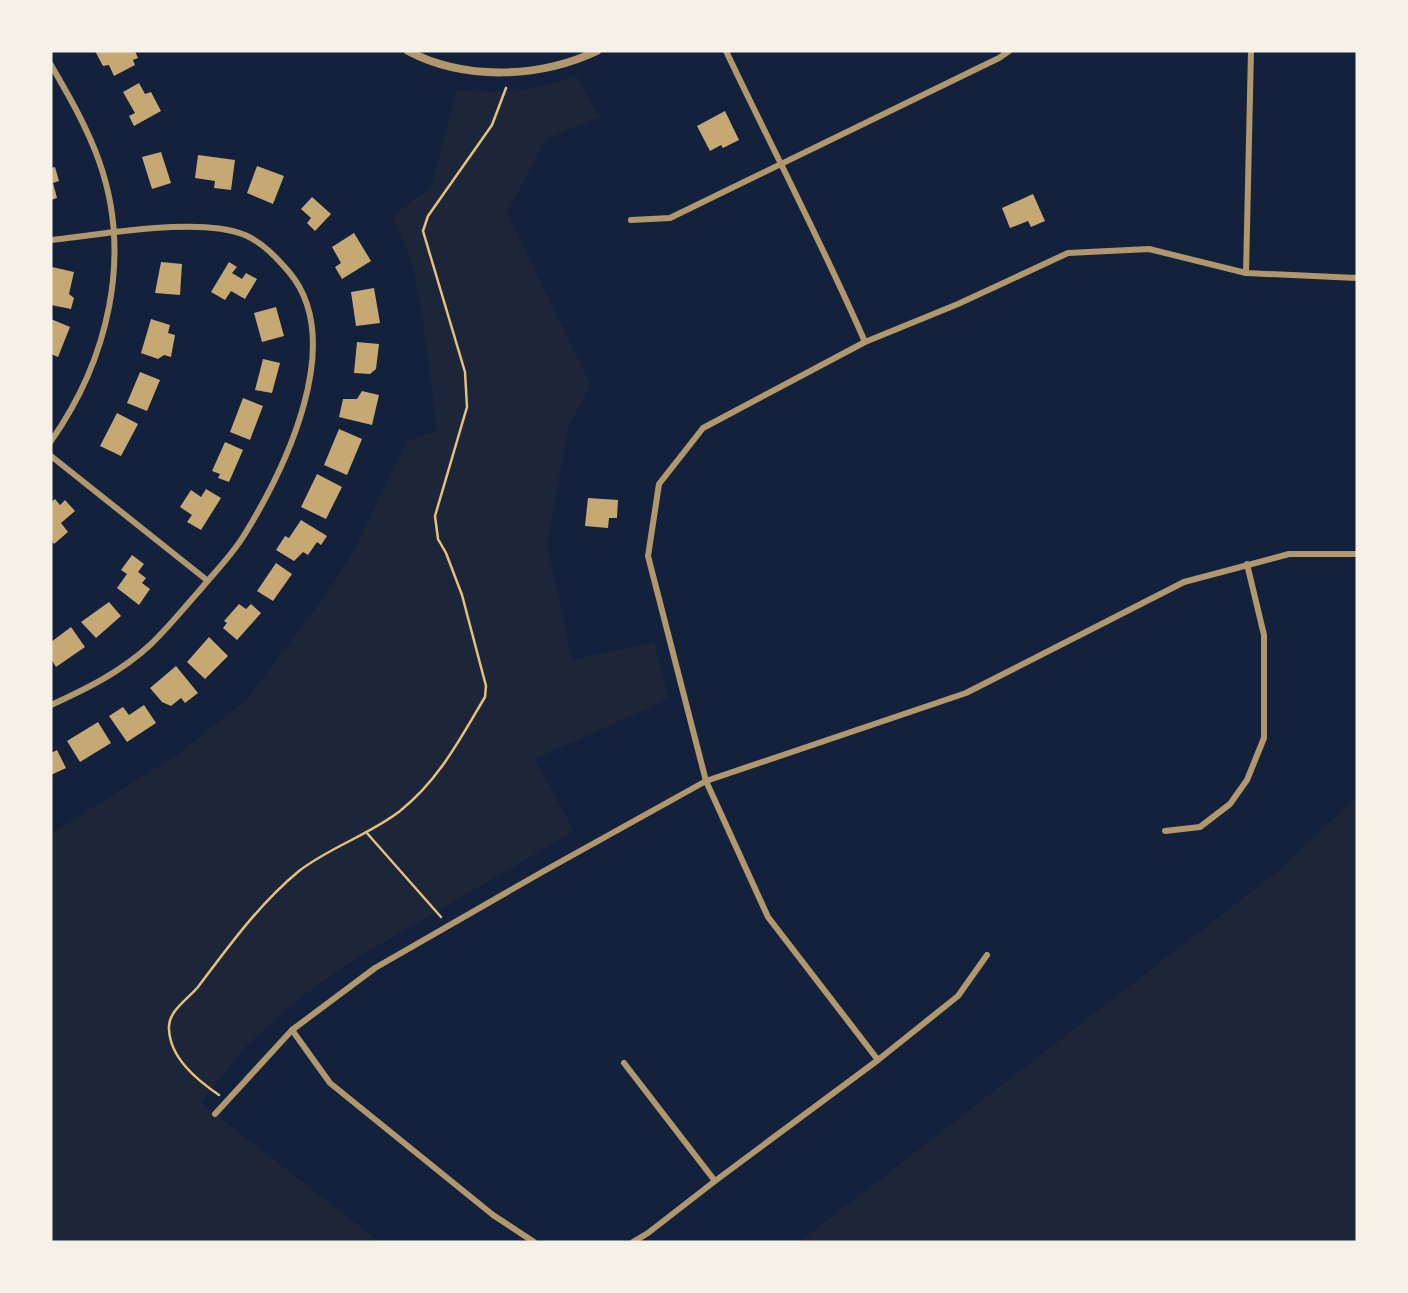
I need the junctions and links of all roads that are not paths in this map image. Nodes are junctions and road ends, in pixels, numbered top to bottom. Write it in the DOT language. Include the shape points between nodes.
graph roads {
  1 [pos="408,51"];
  2 [pos="597,51"];
  3 [pos="726,51"];
  4 [pos="1009,51"];
  5 [pos="1251,51"];
  6 [pos="51,65"];
  7 [pos="779,163"];
  8 [pos="631,220"];
  9 [pos="115,234"];
  10 [pos="51,240"];
  11 [pos="1246,272"];
  12 [pos="1357,278"];
  13 [pos="865,342"];
  14 [pos="51,441"];
  15 [pos="51,456"];
  16 [pos="1357,554"];
  17 [pos="1247,564"];
  18 [pos="208,581"];
  19 [pos="51,705"];
  20 [pos="706,781"];
  21 [pos="1165,831"];
  22 [pos="987,955"];
  23 [pos="292,1030"];
  24 [pos="878,1060"];
  25 [pos="624,1063"];
  26 [pos="215,1114"];
  27 [pos="715,1181"];
  28 [pos="534,1242"];
  29 [pos="633,1242"];
  1 -- 2 [label="street" via="447,65 489,71 531,71"];
  3 -- 7 [label="street"];
  4 -- 7 [label="street"];
  5 -- 11 [label="street"];
  6 -- 9 [label="street" via="100,163"];
  7 -- 8 [label="street" via="670,218"];
  7 -- 13 [label="street"];
  9 -- 10 [label="street"];
  9 -- 14 [label="street" via="109,311 98,352 80,394"];
  9 -- 18 [label="street" via="187,227 246,236 273,253 301,287 311,320 314,339 309,389 299,420 272,484 242,538"];
  11 -- 12 [label="street"];
  11 -- 13 [label="street" via="1149,248 1068,254"];
  13 -- 20 [label="street" via="703,428 659,484 648,556"];
  15 -- 18 [label="street"];
  16 -- 17 [label="street" via="1289,554"];
  17 -- 20 [label="street" via="1184,582 967,693"];
  17 -- 21 [label="street" via="1264,635 1264,738 1247,780 1230,804 1200,827"];
  18 -- 19 [label="street" via="148,646 117,670"];
  20 -- 23 [label="street" via="375,968"];
  20 -- 24 [label="street" via="768,917"];
  22 -- 24 [label="street" via="958,996"];
  23 -- 26 [label="street"];
  23 -- 28 [label="street" via="330,1083 493,1215"];
  24 -- 27 [label="street"];
  25 -- 27 [label="street"];
  27 -- 29 [label="street"];
}
